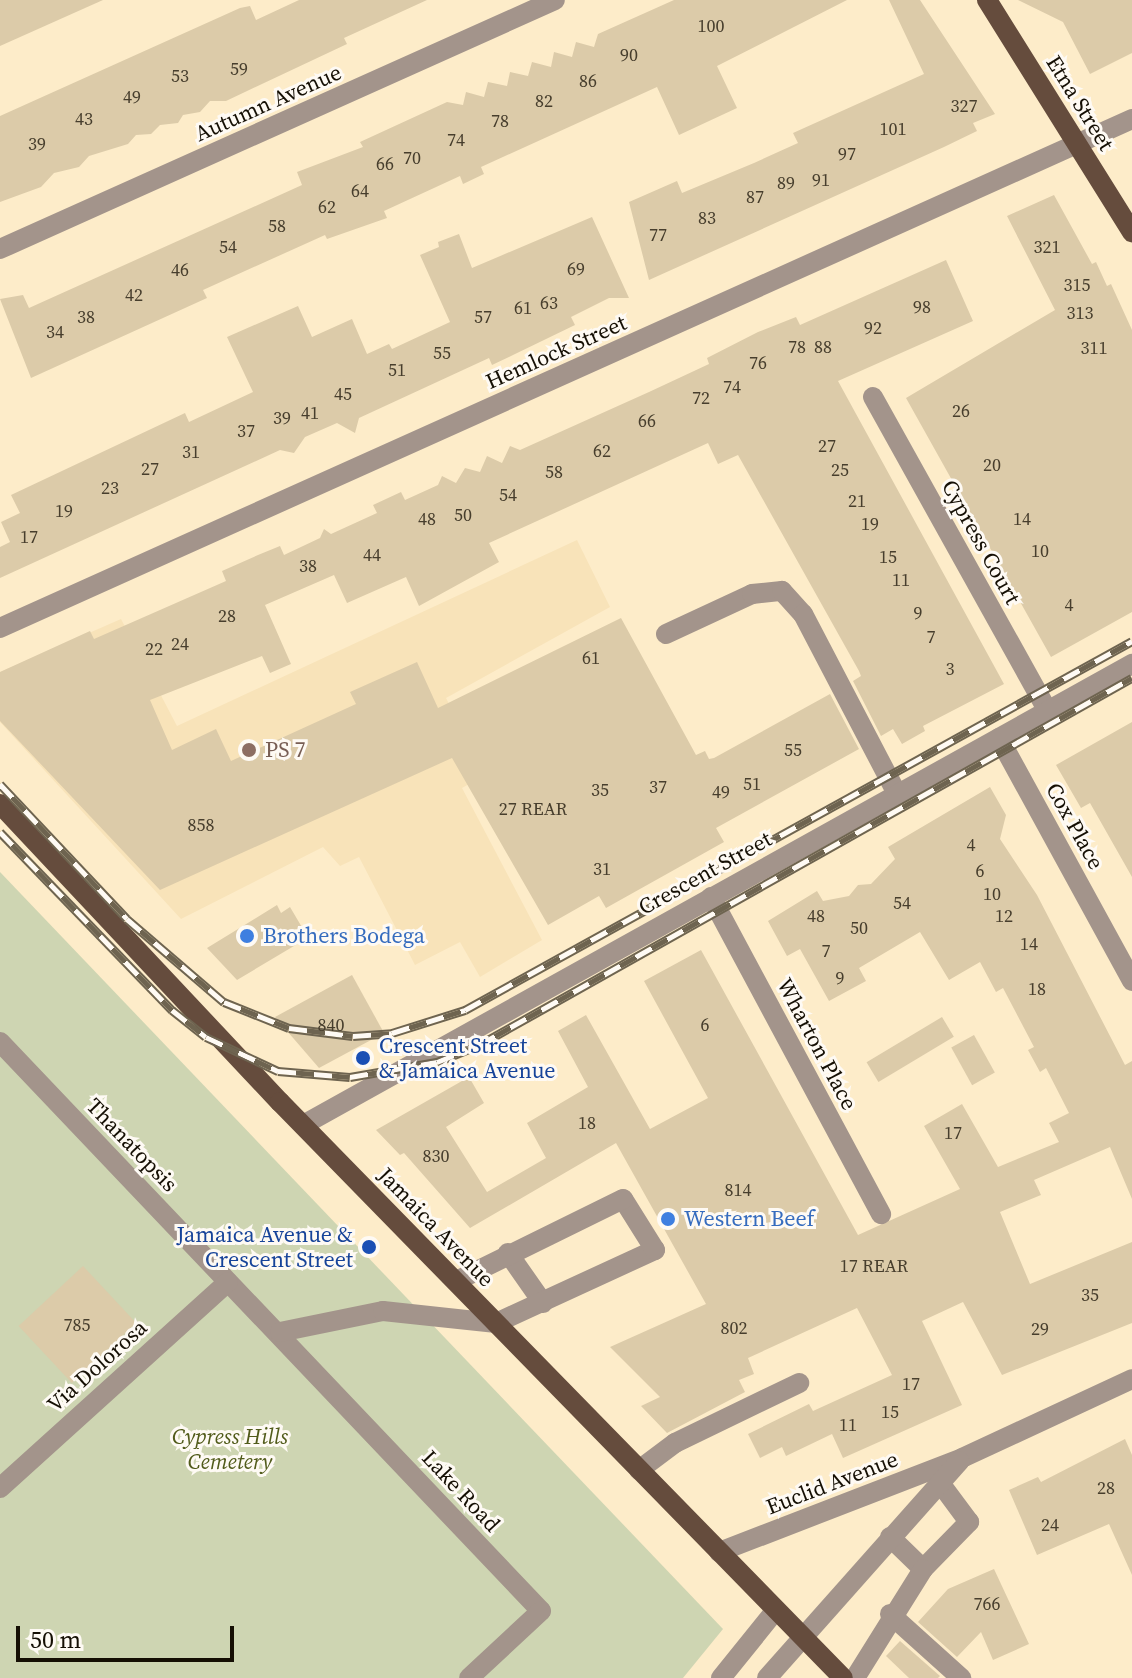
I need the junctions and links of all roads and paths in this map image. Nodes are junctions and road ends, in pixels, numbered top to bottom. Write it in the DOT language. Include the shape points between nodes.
graph roads {
  1 [pos="555,0"];
  2 [pos="987,0"];
  3 [pos="1132,119"];
  4 [pos="1077,144"];
  5 [pos="1132,232"];
  6 [pos="0,249"];
  7 [pos="873,397"];
  8 [pos="0,628"];
  9 [pos="666,634"];
  10 [pos="1132,664"];
  11 [pos="1047,710"];
  12 [pos="999,738"];
  13 [pos="897,794"];
  14 [pos="0,804"];
  15 [pos="711,897"];
  16 [pos="1132,981"];
  17 [pos="0,1042"];
  18 [pos="303,1125"];
  19 [pos="881,1214"];
  20 [pos="508,1253"];
  21 [pos="456,1281"];
  22 [pos="228,1282"];
  23 [pos="543,1303"];
  24 [pos="496,1323"];
  25 [pos="280,1332"];
  26 [pos="1132,1379"];
  27 [pos="799,1383"];
  28 [pos="962,1458"];
  29 [pos="639,1470"];
  30 [pos="940,1483"];
  31 [pos="0,1488"];
  32 [pos="890,1537"];
  33 [pos="719,1552"];
  34 [pos="923,1569"];
  35 [pos="775,1611"];
  36 [pos="890,1614"];
  37 [pos="801,1638"];
  38 [pos="469,1678"];
  39 [pos="721,1678"];
  40 [pos="767,1678"];
  41 [pos="843,1678"];
  42 [pos="855,1678"];
  43 [pos="961,1678"];
  1 -- 6 [label="street, Autumn Avenue"];
  2 -- 4 [label="main road, Etna Street"];
  3 -- 4 [label="street, Hemlock Street"];
  4 -- 5 [label="main road, Etna Street"];
  4 -- 8 [label="street, Hemlock Street"];
  7 -- 11 [label="street, Cypress Court"];
  9 -- 13 [label="street" via="752,594 782,591 803,614"];
  10 -- 11 [label="street, Crescent Street"];
  11 -- 12 [label="street, Crescent Street"];
  12 -- 13 [label="street, Crescent Street"];
  12 -- 16 [label="street, Cox Place"];
  13 -- 15 [label="street, Crescent Street"];
  14 -- 18 [label="main road, Jamaica Avenue"];
  15 -- 18 [label="street, Crescent Street"];
  15 -- 19 [label="street, Wharton Place"];
  17 -- 22 [label="street, Thanatopsis"];
  18 -- 21 [label="main road, Jamaica Avenue"];
  20 -- 21 [label="street"];
  20 -- 23 [label="street"];
  20 -- 23 [label="street" via="623,1199 655,1250"];
  21 -- 24 [label="main road, Jamaica Avenue"];
  22 -- 25 [label="street, Thanatopsis"];
  22 -- 31 [label="street, Via Dolorosa"];
  23 -- 24 [label="street"];
  24 -- 25 [label="street" via="383,1311"];
  24 -- 29 [label="main road, Jamaica Avenue"];
  25 -- 38 [label="street, Lake Road" via="541,1611"];
  26 -- 28 [label="street, Euclid Avenue"];
  27 -- 29 [label="street" via="675,1443"];
  28 -- 30 [label="street, Euclid Avenue"];
  28 -- 33 [label="street, Euclid Avenue"];
  29 -- 33 [label="main road, Jamaica Avenue"];
  30 -- 32 [label="street, Euclid Avenue"];
  30 -- 34 [label="street" via="969,1522"];
  32 -- 34 [label="street"];
  32 -- 37 [label="street, Euclid Avenue"];
  33 -- 35 [label="main road, Jamaica Avenue"];
  34 -- 36 [label="street"];
  35 -- 37 [label="main road, Jamaica Avenue"];
  35 -- 39 [label="street"];
  36 -- 42 [label="street"];
  36 -- 43 [label="street"];
  37 -- 40 [label="street, Euclid Avenue"];
  37 -- 41 [label="main road, Jamaica Avenue"];
}
